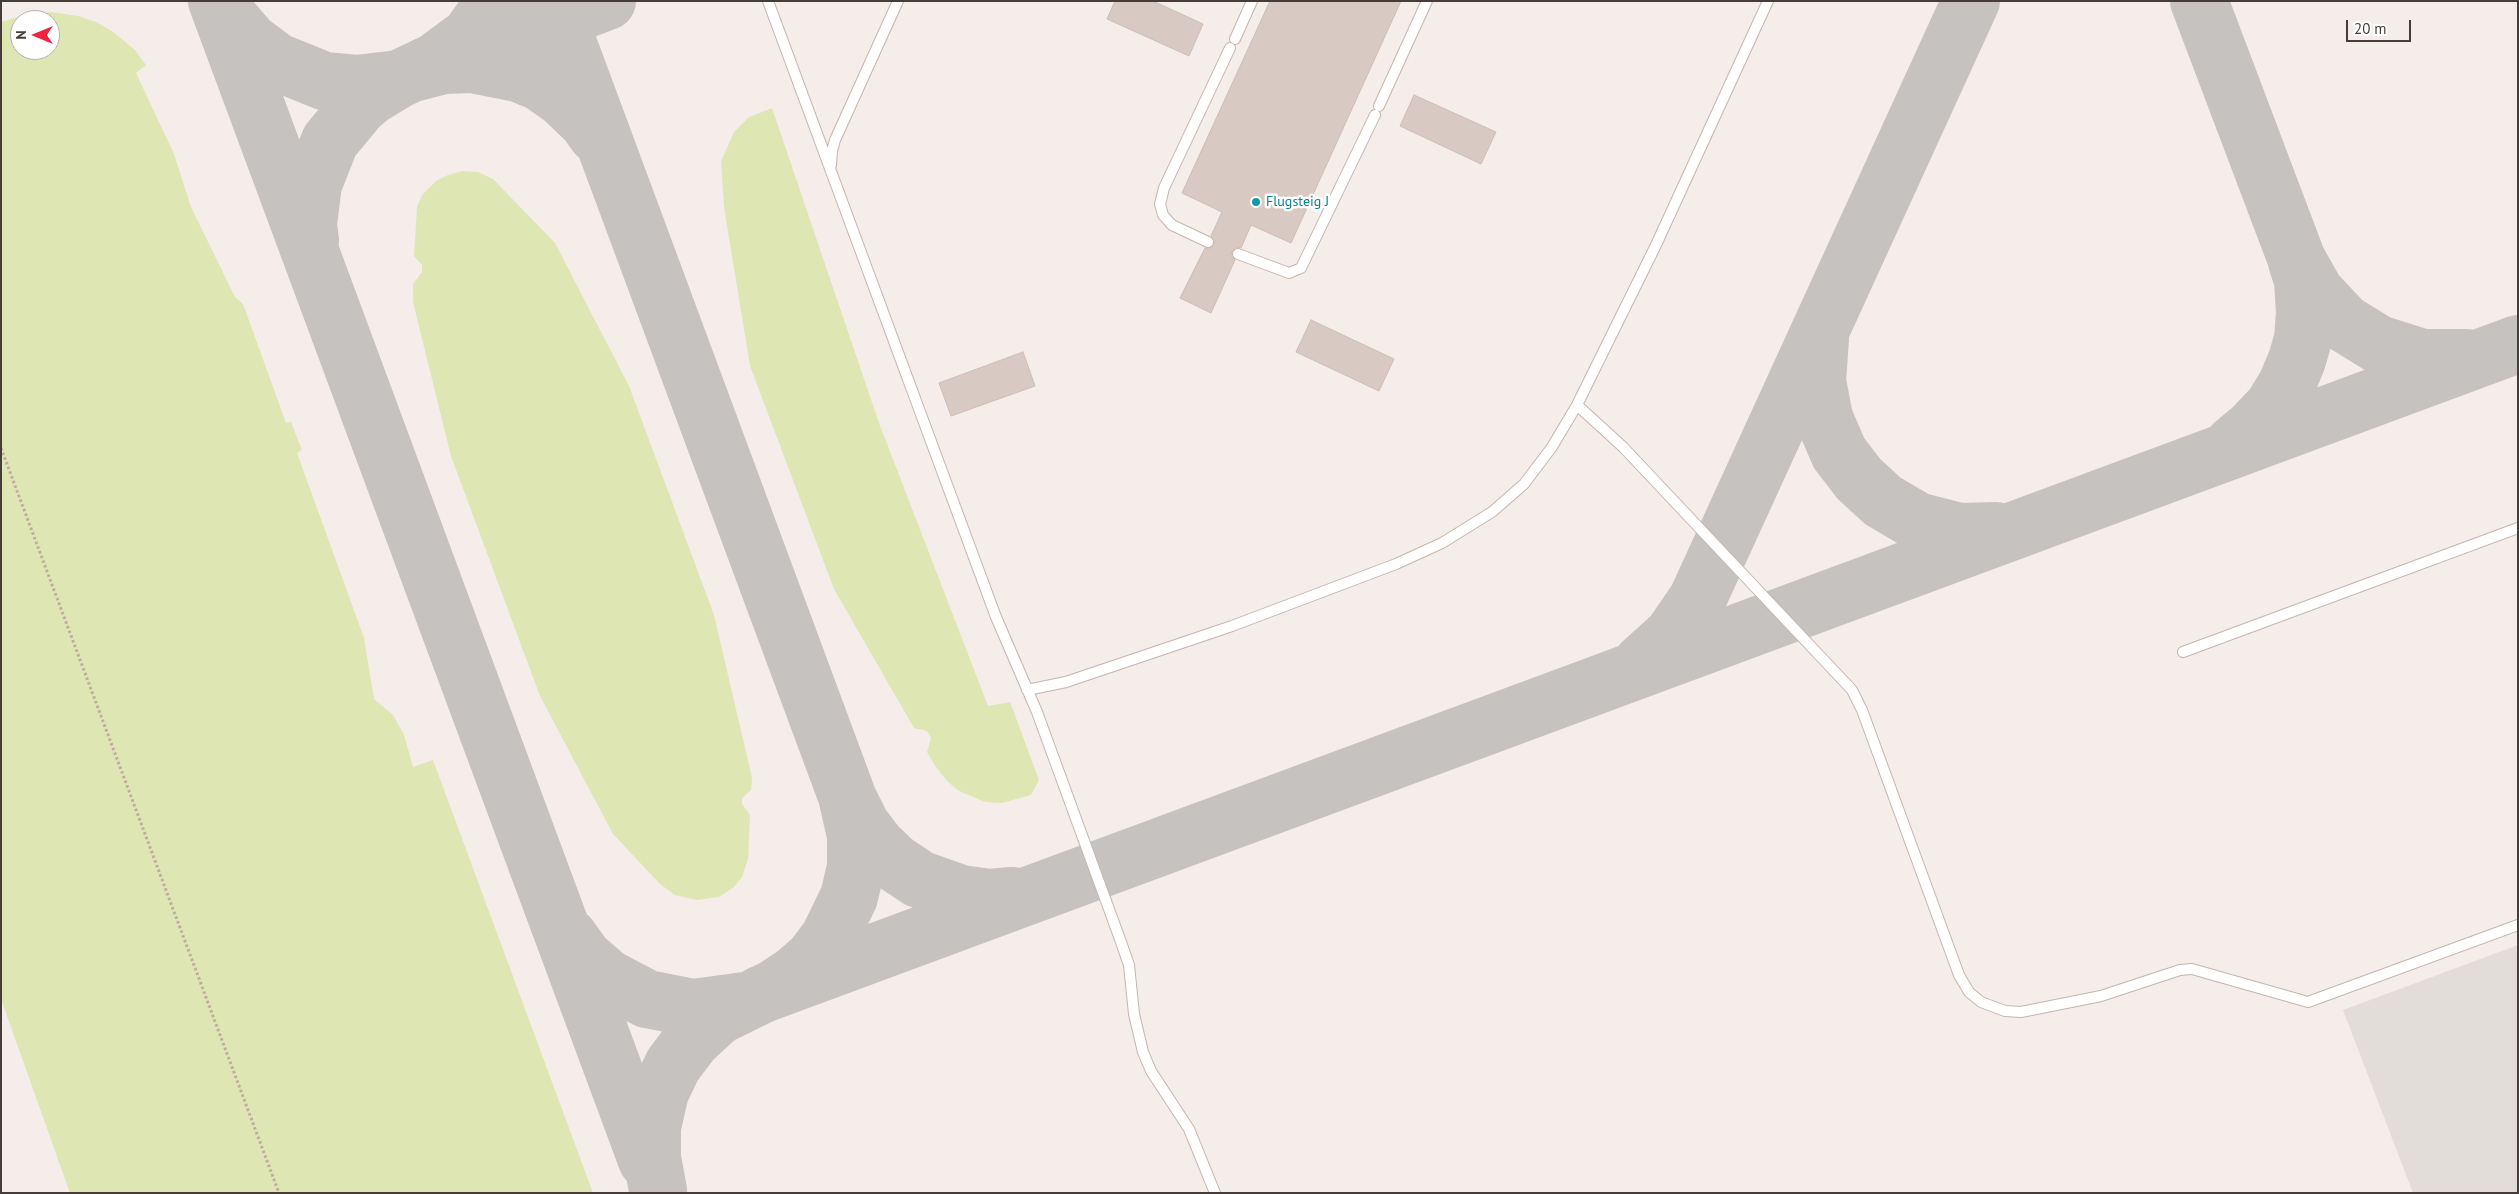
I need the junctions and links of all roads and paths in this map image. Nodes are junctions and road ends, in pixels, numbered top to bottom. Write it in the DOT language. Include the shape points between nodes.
graph roads {
  1 [pos="768,1"];
  2 [pos="898,1"];
  3 [pos="1252,1"];
  4 [pos="1427,1"];
  5 [pos="1768,1"];
  6 [pos="833,179"];
  7 [pos="1208,242"];
  8 [pos="1238,254"];
  9 [pos="1578,405"];
  10 [pos="1,448"];
  11 [pos="2518,528"];
  12 [pos="2183,652"];
  13 [pos="1027,690"];
  14 [pos="2518,925"];
  15 [pos="279,1193"];
  16 [pos="1215,1193"];
  1 -- 6 [label="lane"];
  2 -- 6 [label="lane" via="835,140 831,157"];
  3 -- 7 [label="lane" via="1164,188 1160,204 1163,215 1172,225"];
  4 -- 8 [label="lane" via="1301,268 1289,273"];
  5 -- 9 [label="lane"];
  6 -- 13 [label="lane" via="996,617"];
  9 -- 13 [label="lane" via="1524,484 1492,512 1442,543 1351,582 1232,626 1066,682"];
  9 -- 14 [label="lane" via="1630,454 1852,690 1959,976 1981,1002 2005,1012 2021,1012 2101,996 2192,969 2308,1002"];
  10 -- 15 [label="path"];
  11 -- 12 [label="lane"];
  13 -- 16 [label="lane" via="1129,965 1134,1014 1143,1052 1151,1071 1189,1129"];
}
